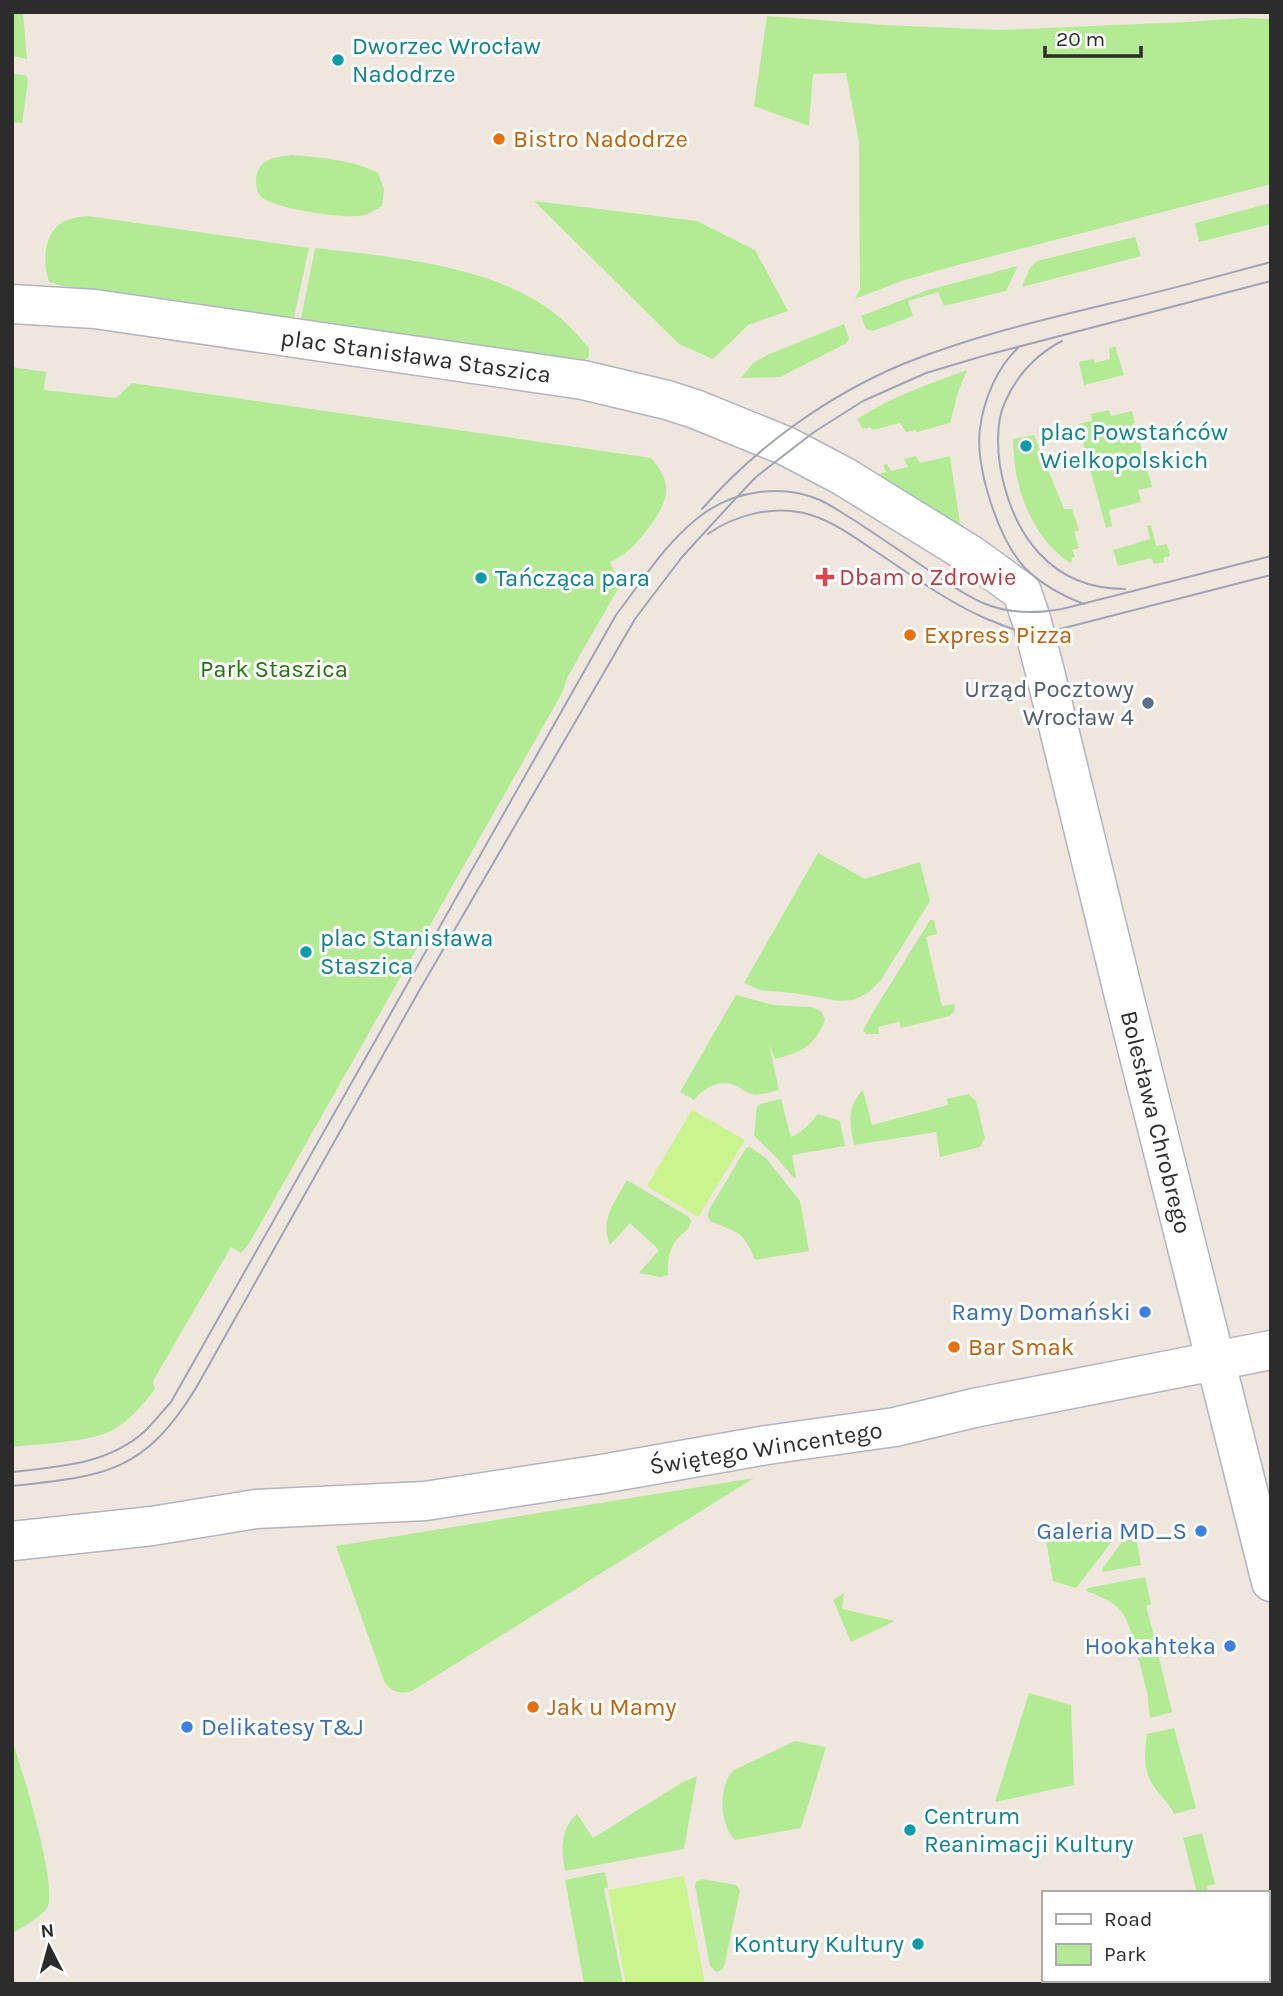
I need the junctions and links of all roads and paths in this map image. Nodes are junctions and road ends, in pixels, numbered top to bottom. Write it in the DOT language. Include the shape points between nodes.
graph roads {
  1 [pos="12,304"];
  2 [pos="1042,662"];
  3 [pos="1271,1350"];
  4 [pos="1215,1361"];
  5 [pos="12,1541"];
  6 [pos="1271,1582"];
  1 -- 2 [label="street, plac Stanisława Staszica" via="95,309 583,380 695,409 843,476 1022,592"];
  2 -- 4 [label="street, Bolesława Chrobrego"];
  3 -- 4 [label="street, Świętego Wincentego"];
  4 -- 5 [label="street, Świętego Wincentego" via="895,1427 425,1501 256,1509"];
  4 -- 6 [label="street, Bolesława Chrobrego"];
}
